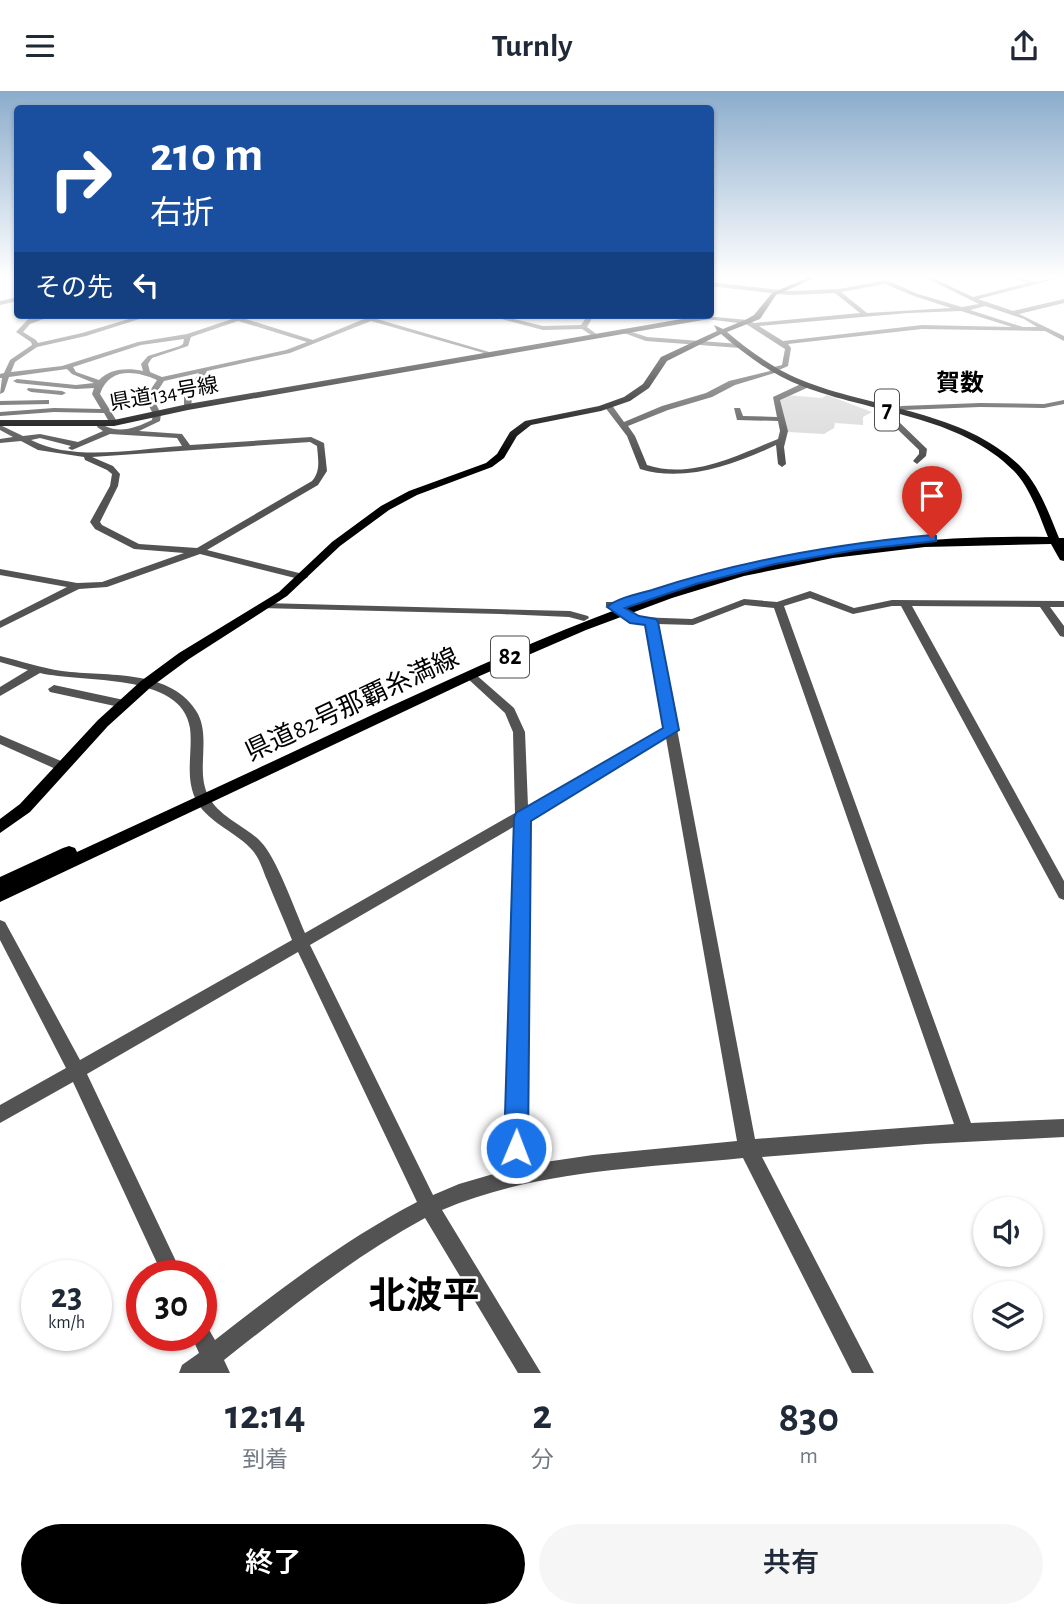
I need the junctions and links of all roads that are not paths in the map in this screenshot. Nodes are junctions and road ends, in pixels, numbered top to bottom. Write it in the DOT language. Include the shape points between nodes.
graph roads {
  1 [pos="188,336"];
  2 [pos="27,337"];
  3 [pos="76,337"];
  4 [pos="144,337"];
  5 [pos="182,337"];
  6 [pos="297,337"];
  7 [pos="327,337"];
  8 [pos="433,337"];
  9 [pos="591,337"];
  10 [pos="640,337"];
  11 [pos="709,337"];
  12 [pos="729,337"];
  13 [pos="772,337"];
  14 [pos="829,337"];
  15 [pos="147,342"];
  16 [pos="314,342"];
  17 [pos="696,343"];
  18 [pos="782,343"];
  19 [pos="36,346"];
  20 [pos="740,347"];
  21 [pos="493,354"];
  22 [pos="69,367"];
  23 [pos="204,370"];
  24 [pos="774,370"];
  25 [pos="146,371"];
  26 [pos="31,373"];
  27 [pos="161,379"];
  28 [pos="17,381"];
  29 [pos="100,384"];
  30 [pos="2,385"];
  31 [pos="806,385"];
  32 [pos="76,387"];
  33 [pos="62,393"];
  34 [pos="98,401"];
  35 [pos="50,402"];
  36 [pos="1064,402"];
  37 [pos="0,403"];
  38 [pos="608,406"];
  39 [pos="188,407"];
  40 [pos="737,410"];
  41 [pos="105,411"];
  42 [pos="892,411"];
  43 [pos="0,414"];
  44 [pos="157,414"];
  45 [pos="780,419"];
  46 [pos="0,425"];
  47 [pos="624,425"];
  48 [pos="112,427"];
  49 [pos="130,431"];
  50 [pos="22,438"];
  51 [pos="782,440"];
  52 [pos="0,441"];
  53 [pos="188,448"];
  54 [pos="80,450"];
  55 [pos="917,461"];
  56 [pos="782,464"];
  57 [pos="1059,539"];
  58 [pos="199,551"];
  59 [pos="1064,558"];
  60 [pos="0,572"];
  61 [pos="303,577"];
  62 [pos="76,586"];
  63 [pos="1043,604"];
  64 [pos="1064,604"];
  65 [pos="778,605"];
  66 [pos="906,605"];
  67 [pos="264,606"];
  68 [pos="615,607"];
  69 [pos="584,618"];
  70 [pos="651,622"];
  71 [pos="0,625"];
  72 [pos="1064,634"];
  73 [pos="0,659"];
  74 [pos="38,669"];
  75 [pos="470,674"];
  76 [pos="146,684"];
  77 [pos="54,689"];
  78 [pos="0,692"];
  79 [pos="124,704"];
  80 [pos="671,730"];
  81 [pos="0,739"];
  82 [pos="63,767"];
  83 [pos="202,796"];
  84 [pos="523,818"];
  85 [pos="0,827"];
  86 [pos="0,884"];
  87 [pos="1064,894"];
  88 [pos="0,895"];
  89 [pos="0,926"];
  90 [pos="301,942"];
  91 [pos="77,1071"];
  92 [pos="0,1115"];
  93 [pos="1064,1128"];
  94 [pos="965,1131"];
  95 [pos="748,1149"];
  96 [pos="516,1176"];
  97 [pos="429,1206"];
  98 [pos="166,1260"];
  99 [pos="215,1365"];
  100 [pos="190,1373"];
  101 [pos="530,1373"];
  102 [pos="863,1373"];
  1 -- 25 [label="street" via="182,348 150,357 144,364"];
  2 -- 19 [label="street"];
  3 -- 19 [label="street"];
  4 -- 15 [label="street"];
  5 -- 15 [label="street"];
  6 -- 16 [label="street"];
  7 -- 16 [label="street"];
  8 -- 21 [label="street"];
  9 -- 21 [label="main road, 県道134号線"];
  10 -- 17 [label="street"];
  11 -- 17 [label="main road"];
  12 -- 20 [label="main road, 7"];
  13 -- 18 [label="street"];
  14 -- 18 [label="street"];
  15 -- 22 [label="street"];
  16 -- 23 [label="street"];
  17 -- 20 [label="street"];
  17 -- 38 [label="main road" via="664,359 638,392"];
  18 -- 24 [label="street" via="788,348 785,366"];
  19 -- 30 [label="street" via="14,358"];
  20 -- 24 [label="main road, 7"];
  21 -- 39 [label="main road, 県道134号線"];
  22 -- 26 [label="street"];
  22 -- 29 [label="street"];
  23 -- 27 [label="street"];
  23 -- 39 [label="street" via="188,397"];
  24 -- 31 [label="main road, 7"];
  24 -- 47 [label="street"];
  25 -- 27 [label="street"];
  25 -- 29 [label="street" via="116,372"];
  26 -- 28 [label="street"];
  26 -- 30 [label="street"];
  27 -- 44 [label="street" via="149,398"];
  28 -- 30 [label="street"];
  28 -- 32 [label="street"];
  29 -- 32 [label="street"];
  29 -- 34 [label="street"];
  30 -- 33 [label="street"];
  31 -- 42 [label="main road, 7"];
  31 -- 45 [label="street" via="776,399"];
  32 -- 33 [label="street"];
  33 -- 35 [label="street"];
  34 -- 35 [label="street"];
  34 -- 41 [label="street"];
  35 -- 37 [label="street"];
  36 -- 42 [label="street"];
  38 -- 47 [label="street"];
  38 -- 61 [label="main road" via="522,426 489,465 392,503 336,544"];
  39 -- 44 [label="main road, 県道134号線"];
  40 -- 45 [label="street" via="740,418"];
  41 -- 43 [label="street"];
  41 -- 48 [label="street"];
  42 -- 55 [label="street" via="893,420 923,449"];
  42 -- 57 [label="main road, 7" via="965,435 1005,458 1025,479"];
  44 -- 48 [label="main road, 県道134号線"];
  44 -- 49 [label="street" via="158,420"];
  45 -- 51 [label="street"];
  46 -- 48 [label="main road, 県道134号線" via="103,423"];
  46 -- 50 [label="street"];
  47 -- 51 [label="street" via="643,467 655,471 733,461"];
  48 -- 49 [label="street"];
  48 -- 54 [label="street"];
  49 -- 53 [label="street" via="179,436"];
  50 -- 52 [label="street"];
  50 -- 54 [label="street" via="45,436"];
  50 -- 54 [label="street" via="60,453"];
  51 -- 56 [label="street"];
  53 -- 54 [label="street"];
  53 -- 58 [label="street" via="301,439 321,445 319,480"];
  54 -- 58 [label="street" via="116,474 95,522 98,527 137,547"];
  57 -- 59 [label="main road, 7"];
  57 -- 68 [label="main road, 県道82号那覇糸満線 / 82" via="951,537 830,550 716,574"];
  58 -- 61 [label="street"];
  58 -- 62 [label="street" via="103,585"];
  60 -- 62 [label="street"];
  61 -- 67 [label="main road"];
  62 -- 71 [label="street"];
  63 -- 64 [label="street"];
  63 -- 66 [label="street"];
  63 -- 72 [label="street"];
  65 -- 66 [label="street" via="810,594 853,611 891,603"];
  65 -- 70 [label="street" via="744,602 693,622"];
  65 -- 94 [label="street"];
  66 -- 87 [label="street"];
  67 -- 69 [label="street" via="500,611"];
  67 -- 76 [label="main road"];
  68 -- 69 [label="main road, 県道82号那覇糸満線 / 82"];
  68 -- 70 [label="street" via="635,620"];
  68 -- 75 [label="main road, 県道82号那覇糸満線 / 82"];
  69 -- 83 [label="main road, 県道82号那覇糸満線 / 82" via="464,669"];
  70 -- 80 [label="street"];
  73 -- 74 [label="street"];
  74 -- 76 [label="street"];
  74 -- 78 [label="street"];
  75 -- 83 [label="main road, 県道82号那覇糸満線 / 82"];
  75 -- 84 [label="street" via="516,721"];
  76 -- 79 [label="main road"];
  76 -- 83 [label="street" via="177,695 190,709 194,767"];
  77 -- 79 [label="street"];
  79 -- 82 [label="main road"];
  80 -- 84 [label="street"];
  80 -- 95 [label="street"];
  81 -- 82 [label="street"];
  82 -- 85 [label="main road"];
  83 -- 86 [label="main road, 県道82号那覇糸満線 / 82"];
  83 -- 88 [label="main road, 県道82号那覇糸満線 / 82"];
  83 -- 90 [label="street" via="210,808 254,840"];
  84 -- 90 [label="street"];
  84 -- 96 [label="street"];
  89 -- 91 [label="street"];
  90 -- 91 [label="street"];
  90 -- 97 [label="street"];
  91 -- 92 [label="street"];
  91 -- 98 [label="street"];
  93 -- 94 [label="street"];
  94 -- 95 [label="street"];
  95 -- 96 [label="street"];
  95 -- 102 [label="street"];
  96 -- 97 [label="street"];
  97 -- 99 [label="street" via="310,1282"];
  97 -- 101 [label="street"];
  99 -- 100 [label="street"];
}
